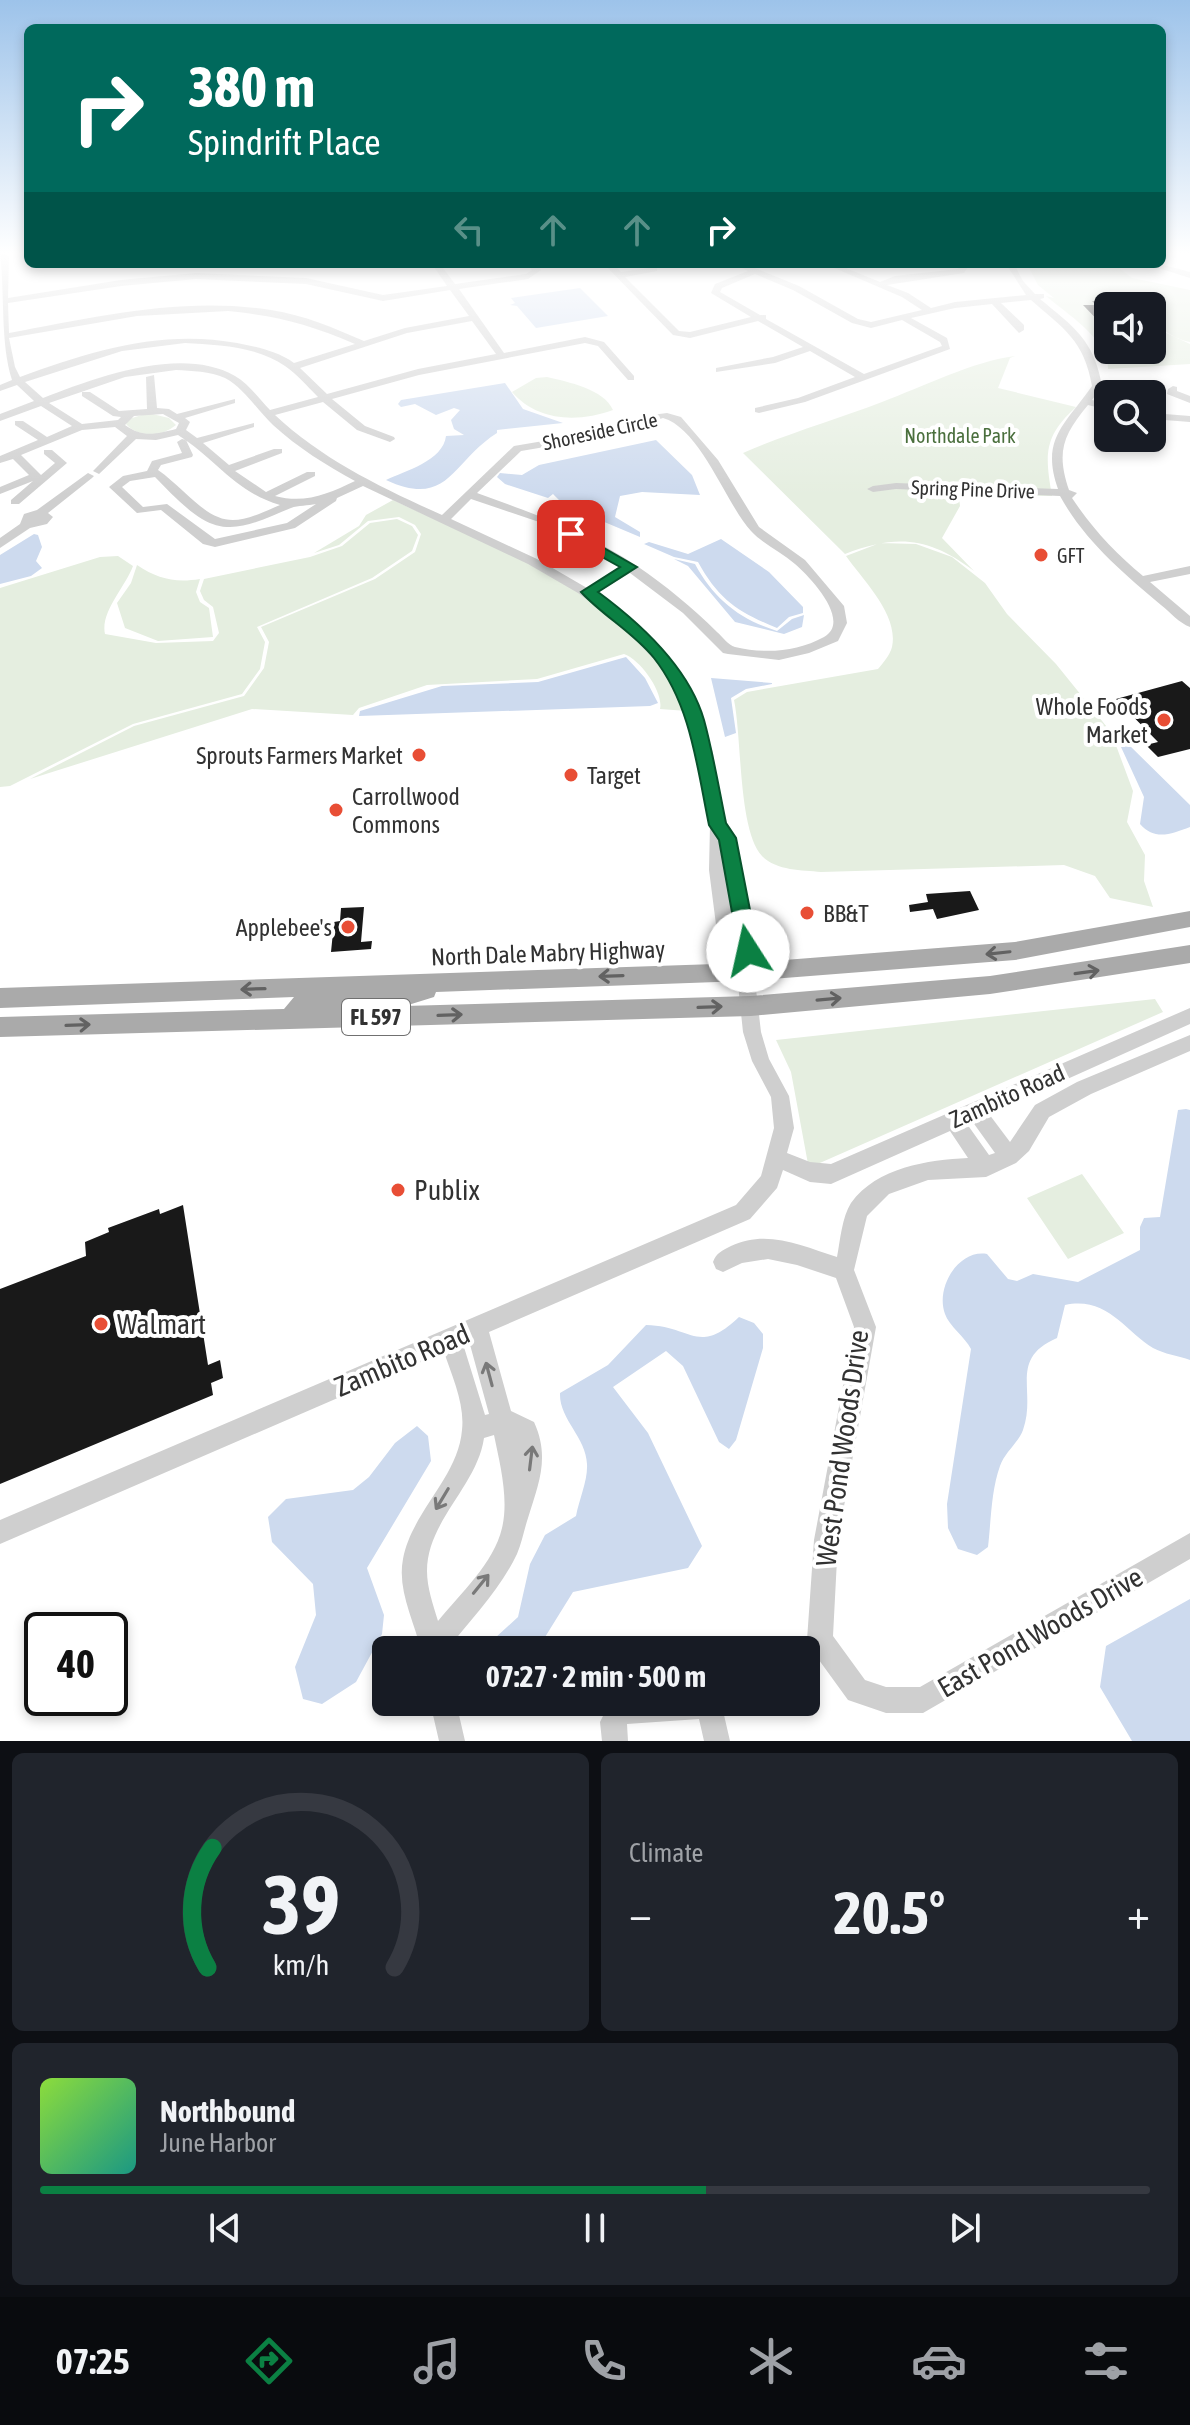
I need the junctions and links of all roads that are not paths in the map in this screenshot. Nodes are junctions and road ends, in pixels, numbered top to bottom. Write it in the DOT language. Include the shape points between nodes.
graph roads {
  1 [pos="339,333"];
  2 [pos="397,333"];
  3 [pos="486,333"];
  4 [pos="790,333"];
  5 [pos="932,333"];
  6 [pos="1076,333"];
  7 [pos="3,336"];
  8 [pos="361,343"];
  9 [pos="813,347"];
  10 [pos="502,356"];
  11 [pos="293,367"];
  12 [pos="719,370"];
  13 [pos="151,377"];
  14 [pos="631,378"];
  15 [pos="864,378"];
  16 [pos="1098,380"];
  17 [pos="19,381"];
  18 [pos="0,388"];
  19 [pos="1173,389"];
  20 [pos="86,394"];
  21 [pos="323,400"];
  22 [pos="1190,400"];
  23 [pos="231,401"];
  24 [pos="44,402"];
  25 [pos="1094,407"];
  26 [pos="759,410"];
  27 [pos="152,411"];
  28 [pos="130,414"];
  29 [pos="180,416"];
  30 [pos="270,416"];
  31 [pos="1166,417"];
  32 [pos="0,418"];
  33 [pos="1190,419"];
  34 [pos="19,423"];
  35 [pos="119,423"];
  36 [pos="250,425"];
  37 [pos="80,427"];
  38 [pos="133,436"];
  39 [pos="181,436"];
  40 [pos="390,439"];
  41 [pos="75,441"];
  42 [pos="198,441"];
  43 [pos="48,447"];
  44 [pos="278,451"];
  45 [pos="19,459"];
  46 [pos="0,460"];
  47 [pos="226,470"];
  48 [pos="98,472"];
  49 [pos="154,472"];
  50 [pos="311,474"];
  51 [pos="39,478"];
  52 [pos="127,478"];
  53 [pos="362,482"];
  54 [pos="873,489"];
  55 [pos="0,491"];
  56 [pos="1068,493"];
  57 [pos="471,495"];
  58 [pos="264,497"];
  59 [pos="332,499"];
  60 [pos="15,502"];
  61 [pos="287,506"];
  62 [pos="443,520"];
  63 [pos="0,544"];
  64 [pos="626,565"];
  65 [pos="1190,570"];
  66 [pos="1148,579"];
  67 [pos="585,590"];
  68 [pos="1190,612"];
  69 [pos="1190,623"];
  70 [pos="1190,919"];
  71 [pos="1190,954"];
  72 [pos="745,972"];
  73 [pos="453,982"];
  74 [pos="0,998"];
  75 [pos="751,1006"];
  76 [pos="1190,1016"];
  77 [pos="292,1019"];
  78 [pos="0,1027"];
  79 [pos="1190,1043"];
  80 [pos="975,1110"];
  81 [pos="953,1120"];
  82 [pos="1009,1156"];
  83 [pos="778,1159"];
  84 [pos="986,1167"];
  85 [pos="723,1262"];
  86 [pos="844,1270"];
  87 [pos="477,1329"];
  88 [pos="451,1340"];
  89 [pos="501,1419"];
  90 [pos="474,1429"];
  91 [pos="0,1532"];
  92 [pos="1190,1545"];
  93 [pos="429,1636"];
  94 [pos="443,1636"];
  95 [pos="886,1700"];
  96 [pos="446,1716"];
  97 [pos="452,1741"];
  98 [pos="615,1741"];
  99 [pos="717,1741"];
  1 -- 8 [label="street"];
  2 -- 8 [label="street"];
  3 -- 10 [label="street"];
  4 -- 9 [label="street"];
  5 -- 15 [label="street" via="947,347"];
  6 -- 16 [label="street" via="1100,361"];
  7 -- 17 [label="street"];
  8 -- 11 [label="street"];
  9 -- 12 [label="street"];
  9 -- 15 [label="street"];
  10 -- 14 [label="street" via="593,340"];
  10 -- 21 [label="street" via="418,372"];
  11 -- 17 [label="street" via="274,355 233,344 181,341 119,347"];
  11 -- 21 [label="street"];
  13 -- 27 [label="street"];
  15 -- 26 [label="street"];
  17 -- 18 [label="street"];
  17 -- 24 [label="street"];
  19 -- 22 [label="street"];
  20 -- 28 [label="street" via="117,414"];
  21 -- 30 [label="street"];
  21 -- 40 [label="street" via="360,429"];
  23 -- 29 [label="street"];
  24 -- 30 [label="street, Zambito Road" via="119,373 179,366 230,376 246,386"];
  24 -- 32 [label="street, Zambito Road"];
  24 -- 37 [label="street"];
  25 -- 56 [label="street" via="1062,431 1057,470"];
  27 -- 28 [label="street"];
  27 -- 29 [label="street"];
  28 -- 35 [label="street"];
  29 -- 39 [label="street" via="185,422"];
  30 -- 53 [label="street, Zambito Road" via="323,459"];
  31 -- 33 [label="street"];
  34 -- 43 [label="street"];
  35 -- 37 [label="street"];
  35 -- 38 [label="street"];
  36 -- 42 [label="street"];
  37 -- 43 [label="street"];
  38 -- 39 [label="street"];
  38 -- 48 [label="street"];
  39 -- 42 [label="street"];
  39 -- 49 [label="street" via="188,455 156,463"];
  41 -- 43 [label="street"];
  42 -- 47 [label="street"];
  43 -- 45 [label="street"];
  43 -- 51 [label="street" via="62,463"];
  44 -- 47 [label="street"];
  45 -- 46 [label="street"];
  45 -- 51 [label="street"];
  47 -- 58 [label="street"];
  48 -- 52 [label="street"];
  48 -- 63 [label="street" via="41,513 28,516 28,524"];
  49 -- 52 [label="street"];
  49 -- 61 [label="street" via="213,524 226,528"];
  50 -- 58 [label="street"];
  51 -- 55 [label="street"];
  51 -- 60 [label="street"];
  52 -- 59 [label="street" via="115,487 141,511 163,506 215,543 291,526"];
  53 -- 59 [label="street"];
  53 -- 62 [label="street, Zambito Road"];
  54 -- 56 [label="street, Spring Pine Drive"];
  56 -- 66 [label="street"];
  57 -- 62 [label="street, Shoreside Circle"];
  57 -- 64 [label="street, Shoreside Circle" via="549,522"];
  57 -- 64 [label="street, Shoreside Circle" via="518,448 604,434 663,415 677,419 714,462 755,529 801,563 839,609 841,623 833,638 809,649 779,656 728,650 688,610"];
  58 -- 61 [label="street"];
  59 -- 61 [label="street"];
  62 -- 67 [label="street, Zambito Road"];
  64 -- 67 [label="street"];
  65 -- 66 [label="street"];
  66 -- 68 [label="street"];
  66 -- 69 [label="street"];
  67 -- 72 [label="street, Zambito Road" via="628,621 661,657 686,697 718,825 717,876 731,957"];
  70 -- 72 [label="main road, North Dale Mabry Highway / FL 597, one-way" via="1015,951"];
  75 -- 71 [label="main road, FL 597, one-way" via="990,985"];
  72 -- 73 [label="main road, North Dale Mabry Highway / FL 597, one-way"];
  72 -- 75 [label="street, Zambito Road"];
  73 -- 74 [label="main road, North Dale Mabry Highway / FL 597, one-way"];
  73 -- 77 [label="main road" via="400,998 303,1003"];
  77 -- 75 [label="main road, FL 597, one-way"];
  75 -- 83 [label="street, Zambito Road" via="761,1061 780,1096 784,1128"];
  76 -- 80 [label="street, Zambito Road"];
  78 -- 77 [label="main road, FL 597, one-way"];
  79 -- 82 [label="street" via="1042,1111"];
  80 -- 81 [label="street, Zambito Road"];
  80 -- 82 [label="street"];
  81 -- 83 [label="street, Zambito Road" via="831,1174"];
  81 -- 84 [label="street"];
  82 -- 84 [label="street"];
  83 -- 87 [label="street, Zambito Road" via="770,1181 743,1212"];
  84 -- 86 [label="street" via="928,1170 882,1187 858,1211"];
  85 -- 86 [label="street" via="742,1249 774,1248"];
  86 -- 95 [label="street, West Pond Woods Drive" via="865,1327 826,1540 820,1640 857,1691"];
  87 -- 88 [label="street, Zambito Road"];
  89 -- 87 [label="street, one-way"];
  88 -- 90 [label="street"];
  88 -- 91 [label="street, Zambito Road"];
  89 -- 90 [label="street"];
  94 -- 89 [label="street, one-way" via="500,1560 517,1516"];
  90 -- 93 [label="street, one-way" via="464,1463 423,1530 415,1563 419,1611"];
  92 -- 95 [label="street, East Pond Woods Drive" via="923,1700"];
  96 -- 97 [label="street"];
  98 -- 99 [label="street" via="613,1722 620,1711 709,1705"];
}
